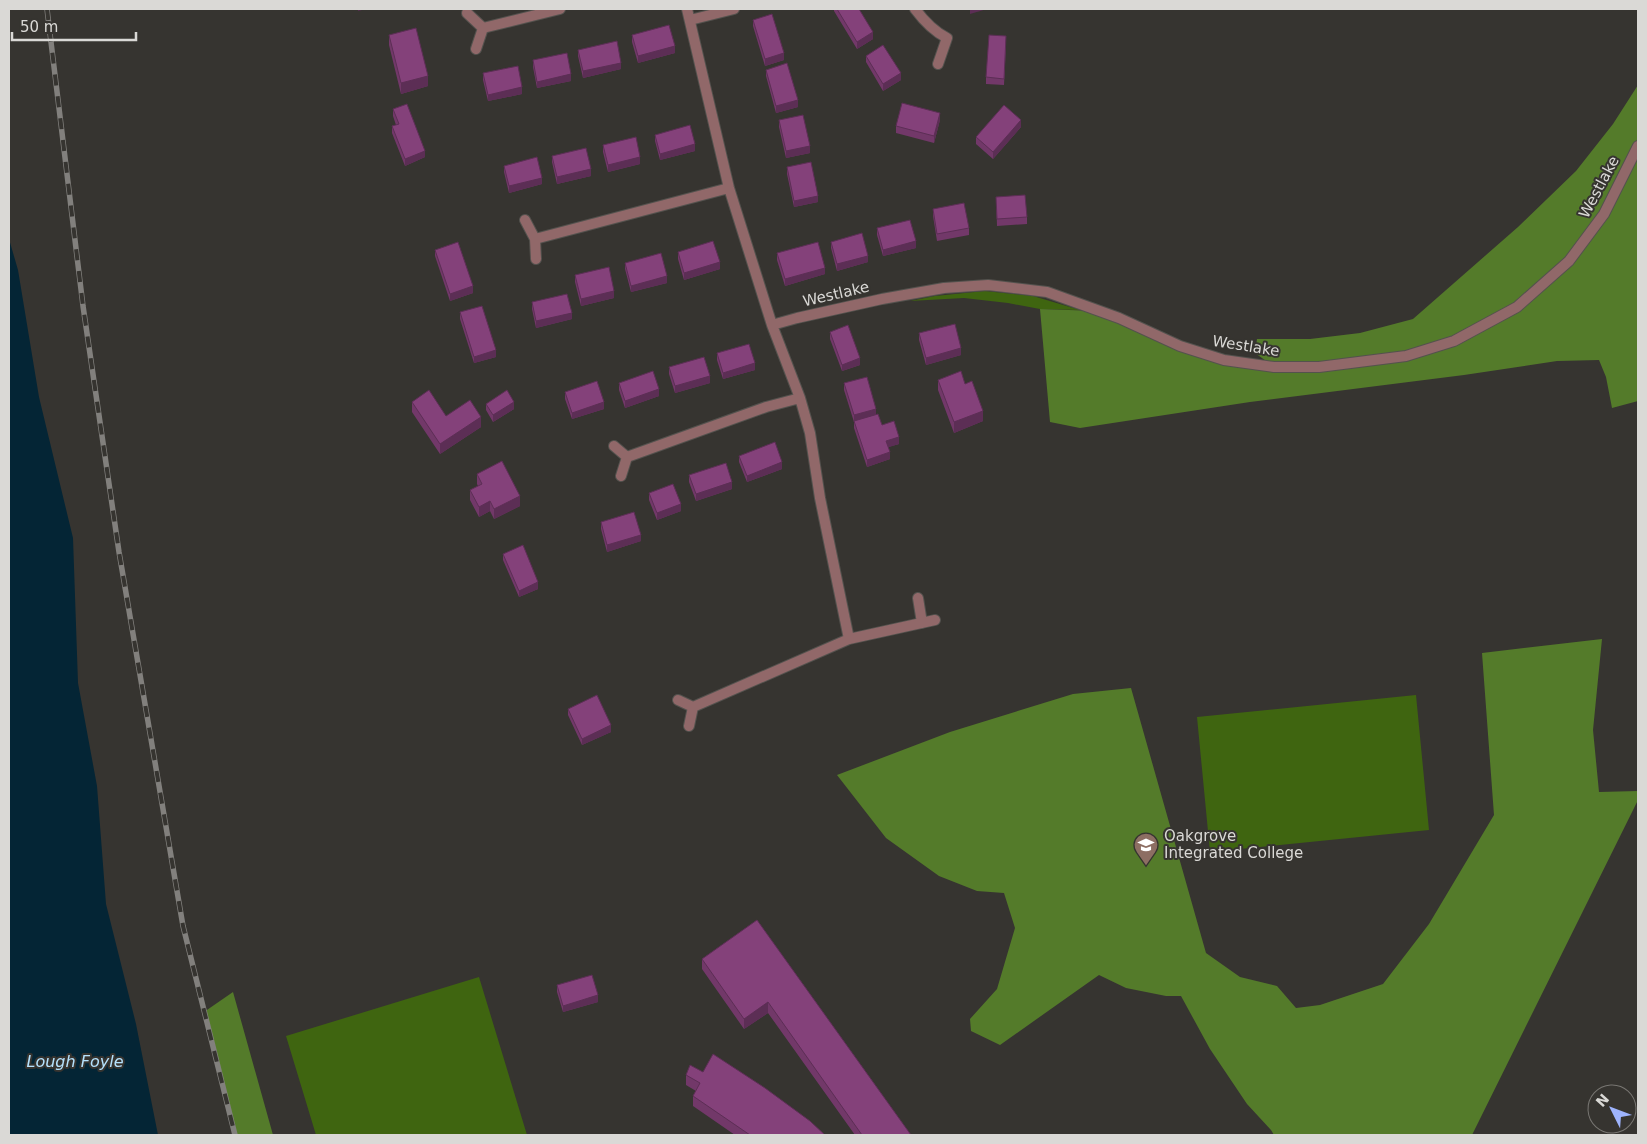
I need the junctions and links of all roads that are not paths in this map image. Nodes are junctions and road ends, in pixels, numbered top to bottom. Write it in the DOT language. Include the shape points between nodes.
graph roads {
  1 [pos="560,9"];
  2 [pos="687,9"];
  3 [pos="734,9"];
  4 [pos="915,9"];
  5 [pos="467,14"];
  6 [pos="690,20"];
  7 [pos="483,28"];
  8 [pos="476,49"];
  9 [pos="938,64"];
  10 [pos="1638,146"];
  11 [pos="729,188"];
  12 [pos="525,220"];
  13 [pos="535,239"];
  14 [pos="536,259"];
  15 [pos="772,325"];
  16 [pos="800,398"];
  17 [pos="614,446"];
  18 [pos="627,457"];
  19 [pos="621,476"];
  20 [pos="918,598"];
  21 [pos="936,620"];
  22 [pos="922,623"];
  23 [pos="849,639"];
  24 [pos="678,700"];
  25 [pos="693,708"];
  26 [pos="689,726"];
  1 -- 7 [label="street"];
  2 -- 6 [label="street"];
  3 -- 6 [label="street"];
  4 -- 9 [label="street" via="924,21 947,38"];
  5 -- 7 [label="street"];
  6 -- 11 [label="street"];
  7 -- 8 [label="street"];
  10 -- 15 [label="street, Westlake" via="1604,214 1569,261 1517,307 1454,341 1406,356 1319,367 1274,367 1224,360 1180,346 1119,318 1047,292 988,285 944,288 882,299"];
  11 -- 13 [label="street"];
  11 -- 15 [label="street"];
  12 -- 13 [label="street"];
  13 -- 14 [label="street"];
  15 -- 16 [label="street"];
  16 -- 18 [label="street"];
  16 -- 23 [label="street" via="810,433"];
  17 -- 18 [label="street"];
  18 -- 19 [label="street"];
  20 -- 22 [label="street"];
  21 -- 22 [label="street"];
  22 -- 23 [label="street"];
  23 -- 25 [label="street"];
  24 -- 25 [label="street"];
  25 -- 26 [label="street"];
}
